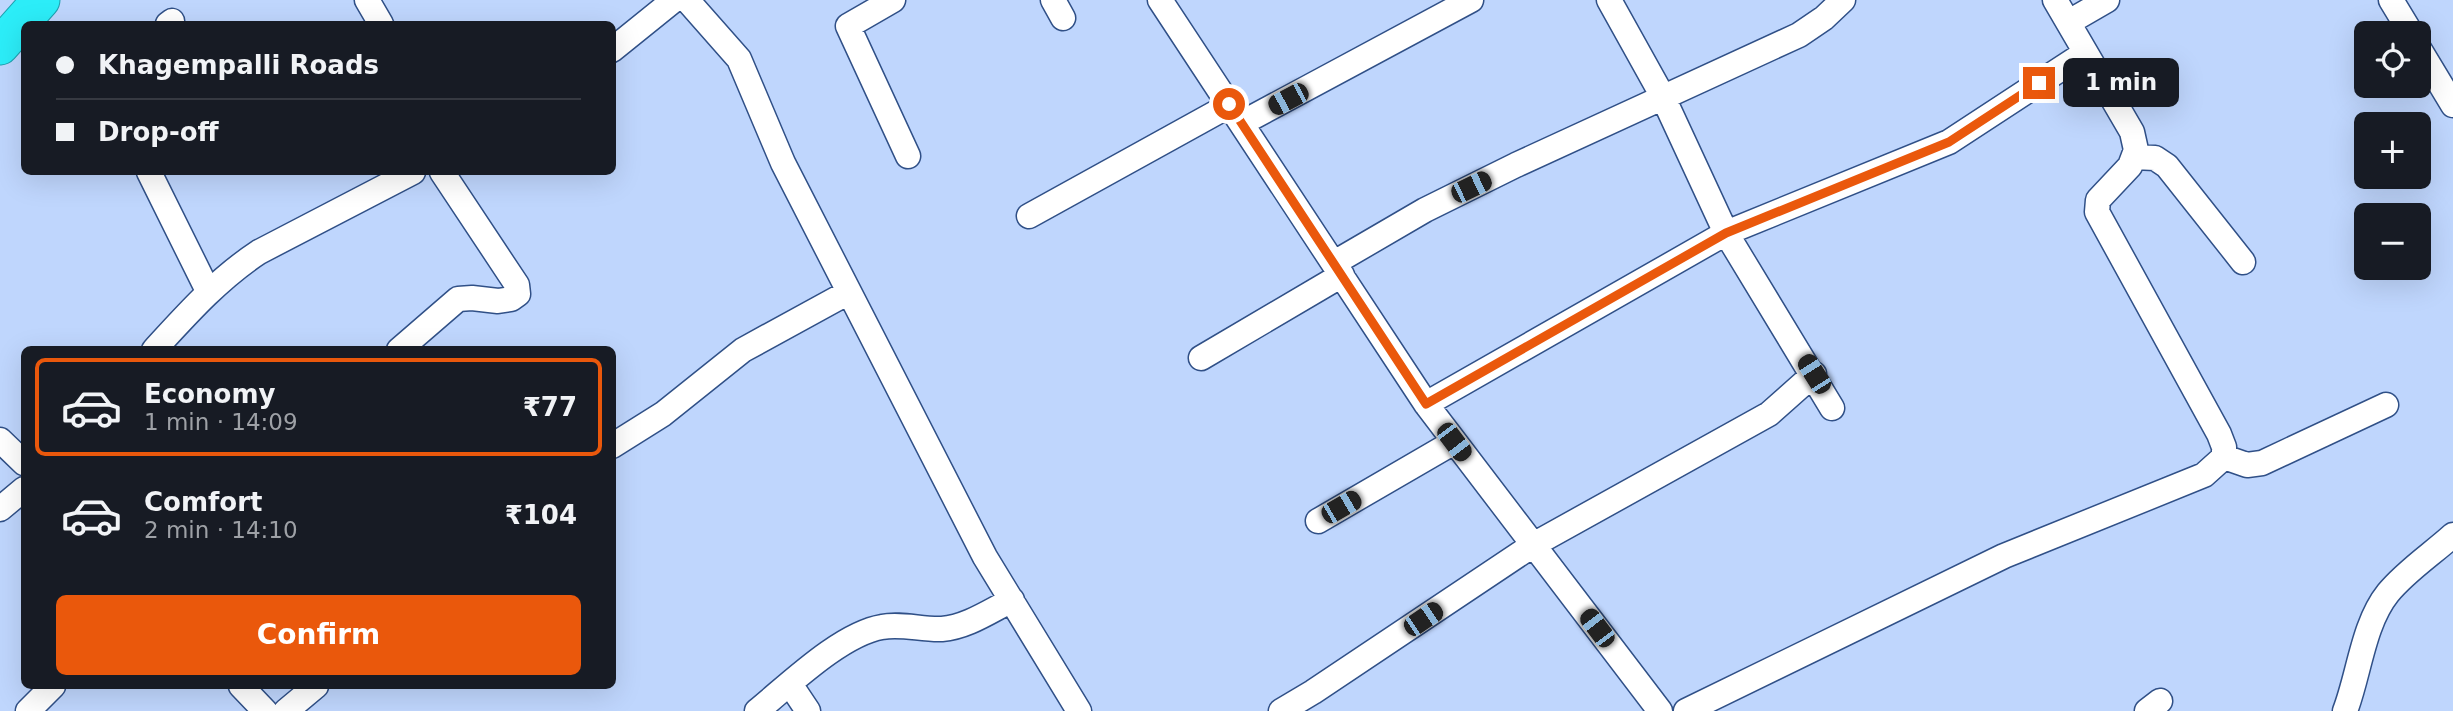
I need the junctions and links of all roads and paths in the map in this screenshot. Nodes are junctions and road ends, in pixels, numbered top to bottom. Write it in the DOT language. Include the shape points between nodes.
graph roads {
  1 [pos="12,0"];
  2 [pos="41,0"];
  3 [pos="367,0"];
  4 [pos="674,0"];
  5 [pos="687,0"];
  6 [pos="893,0"];
  7 [pos="1160,0"];
  8 [pos="1471,0"];
  9 [pos="1609,0"];
  10 [pos="1843,0"];
  11 [pos="2055,0"];
  12 [pos="2107,0"];
  13 [pos="2391,0"];
  14 [pos="0,14"];
  15 [pos="22,21"];
  16 [pos="379,21"];
  17 [pos="2403,21"];
  18 [pos="21,22"];
  19 [pos="2069,22"];
  20 [pos="0,46"];
  21 [pos="616,47"];
  22 [pos="2085,53"];
  23 [pos="2431,69"];
  24 [pos="1663,97"];
  25 [pos="2453,105"];
  26 [pos="1236,114"];
  27 [pos="908,156"];
  28 [pos="2134,157"];
  29 [pos="150,175"];
  30 [pos="406,175"];
  31 [pos="444,175"];
  32 [pos="1029,216"];
  33 [pos="1726,233"];
  34 [pos="2243,262"];
  35 [pos="1338,269"];
  36 [pos="208,291"];
  37 [pos="849,292"];
  38 [pos="158,346"];
  39 [pos="404,346"];
  40 [pos="1201,358"];
  41 [pos="1814,374"];
  42 [pos="1426,404"];
  43 [pos="2386,405"];
  44 [pos="1832,408"];
  45 [pos="0,440"];
  46 [pos="1454,442"];
  47 [pos="616,443"];
  48 [pos="2224,457"];
  49 [pos="21,460"];
  50 [pos="21,492"];
  51 [pos="0,509"];
  52 [pos="1318,521"];
  53 [pos="2453,535"];
  54 [pos="1534,546"];
  55 [pos="1012,600"];
  56 [pos="790,684"];
  57 [pos="49,689"];
  58 [pos="244,689"];
  59 [pos="312,689"];
  60 [pos="28,711"];
  61 [pos="265,711"];
  62 [pos="286,711"];
  63 [pos="757,711"];
  64 [pos="808,711"];
  65 [pos="1079,711"];
  66 [pos="1281,711"];
  67 [pos="1660,711"];
  68 [pos="1686,711"];
  69 [pos="2345,711"];
  1 -- 14 [label="highway"];
  2 -- 15 [label="highway"];
  3 -- 16 [label="street"];
  4 -- 21 [label="street"];
  5 -- 37 [label="street" via="738,59 783,163"];
  6 -- 27 [label="street" via="848,26"];
  7 -- 26 [label="street"];
  8 -- 26 [label="street"];
  9 -- 24 [label="street"];
  10 -- 24 [label="street" via="1799,34"];
  11 -- 19 [label="street"];
  12 -- 19 [label="street"];
  13 -- 17 [label="street"];
  18 -- 20 [label="highway"];
  19 -- 22 [label="street"];
  22 -- 28 [label="street" via="2132,132"];
  22 -- 33 [label="street" via="1949,142"];
  23 -- 25 [label="street"];
  24 -- 33 [label="street"];
  24 -- 35 [label="street" via="1425,210"];
  26 -- 32 [label="street"];
  26 -- 35 [label="street"];
  28 -- 34 [label="street" via="2155,158 2167,166"];
  28 -- 48 [label="street" via="2098,200 2097,212 2219,434"];
  29 -- 36 [label="street"];
  30 -- 36 [label="street" via="259,252"];
  31 -- 39 [label="street" via="518,293 499,301 458,299"];
  33 -- 41 [label="street"];
  33 -- 42 [label="street"];
  35 -- 40 [label="street"];
  35 -- 42 [label="street"];
  36 -- 38 [label="street"];
  37 -- 47 [label="street" via="743,350 663,414"];
  37 -- 55 [label="street" via="985,557"];
  41 -- 44 [label="street"];
  41 -- 54 [label="street" via="1769,414"];
  42 -- 46 [label="street"];
  43 -- 48 [label="street" via="2262,463 2247,465"];
  45 -- 49 [label="street"];
  46 -- 52 [label="street"];
  46 -- 54 [label="street"];
  48 -- 68 [label="street" via="2204,475 2004,556"];
  50 -- 51 [label="street"];
  53 -- 69 [label="street" via="2380,605"];
  54 -- 66 [label="street"];
  54 -- 67 [label="street"];
  55 -- 56 [label="street" via="966,624 942,629 884,626 862,633 839,645"];
  55 -- 65 [label="street"];
  56 -- 63 [label="street"];
  56 -- 64 [label="street"];
  57 -- 60 [label="street"];
  58 -- 61 [label="street"];
  59 -- 62 [label="street"];
}
